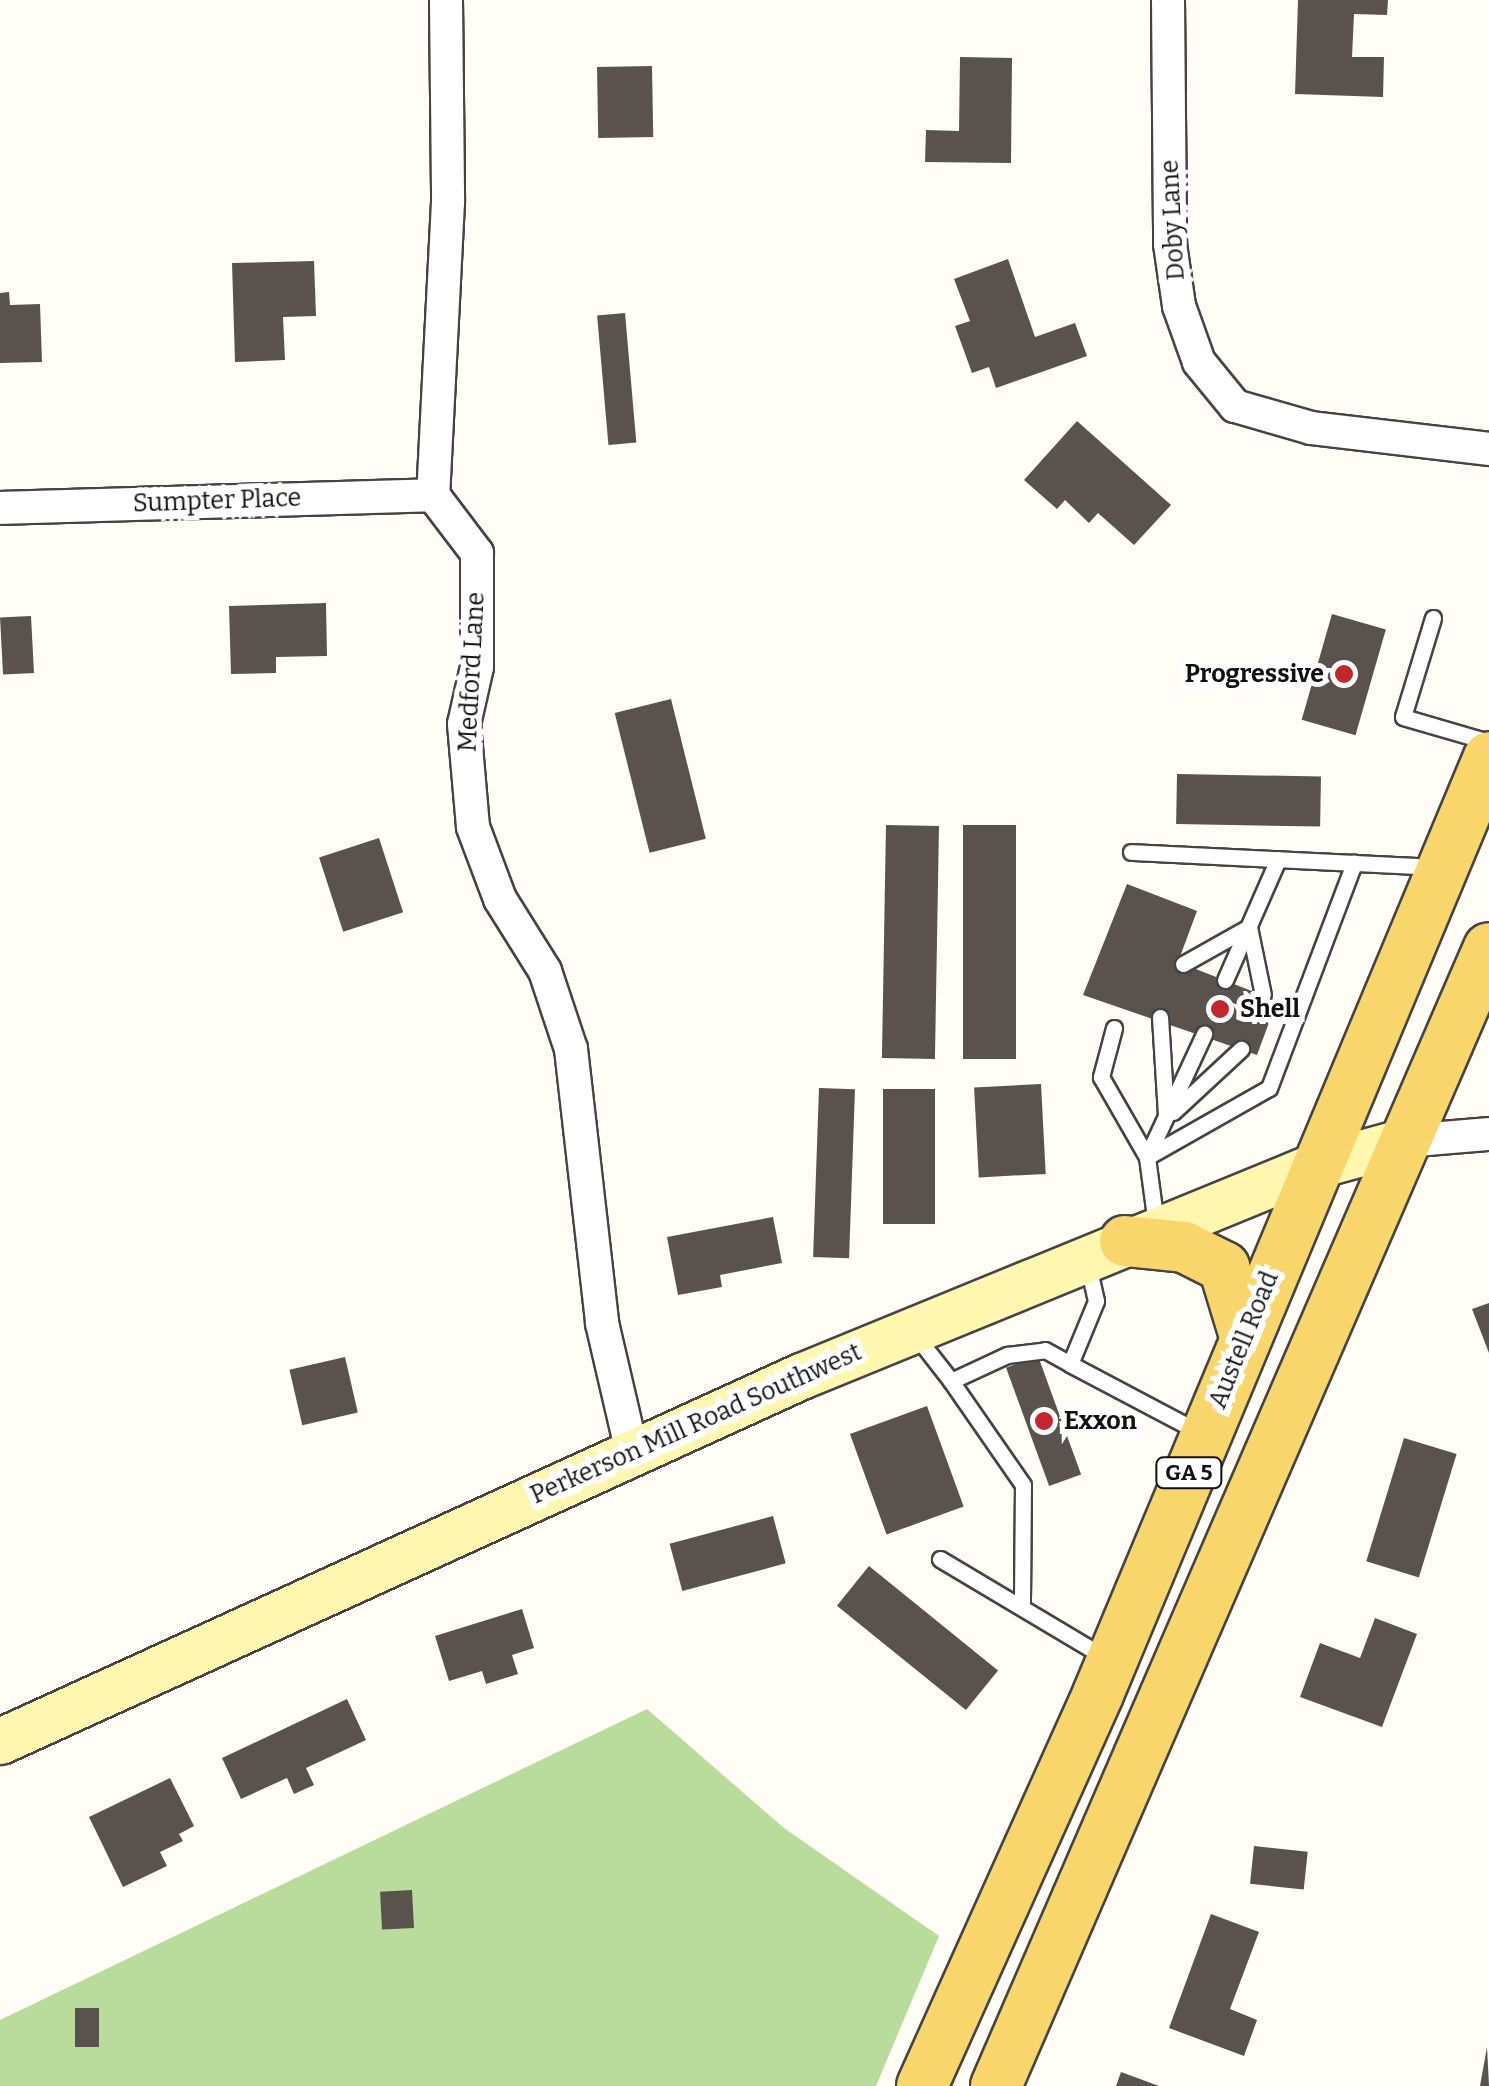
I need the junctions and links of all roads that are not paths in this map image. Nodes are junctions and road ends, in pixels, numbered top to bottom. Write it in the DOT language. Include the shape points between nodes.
graph roads {
  1 [pos="446,0"];
  2 [pos="1168,0"];
  3 [pos="1488,445"];
  4 [pos="434,494"];
  5 [pos="0,508"];
  6 [pos="1433,618"];
  7 [pos="1489,742"];
  8 [pos="1489,757"];
  9 [pos="1131,852"];
  10 [pos="1278,860"];
  11 [pos="1354,863"];
  12 [pos="1444,868"];
  13 [pos="1249,926"];
  14 [pos="1489,948"];
  15 [pos="1183,964"];
  16 [pos="1226,980"];
  17 [pos="1263,995"];
  18 [pos="1160,1017"];
  19 [pos="1114,1028"];
  20 [pos="1204,1034"];
  21 [pos="1241,1048"];
  22 [pos="1166,1118"];
  23 [pos="1489,1134"];
  24 [pos="1405,1141"];
  25 [pos="1147,1158"];
  26 [pos="1317,1165"];
  27 [pos="1123,1242"];
  28 [pos="911,1330"];
  29 [pos="1246,1336"];
  30 [pos="1070,1364"];
  31 [pos="951,1381"];
  32 [pos="1204,1435"];
  33 [pos="632,1452"];
  34 [pos="940,1559"];
  35 [pos="1022,1608"];
  36 [pos="1112,1661"];
  37 [pos="0,1741"];
  38 [pos="922,2086"];
  39 [pos="996,2086"];
  1 -- 4 [label="street" via="448,202"];
  2 -- 3 [label="street, Doby Lane" via="1170,244 1178,306 1200,362 1236,406 1311,428"];
  4 -- 5 [label="street, Sumpter Place"];
  4 -- 33 [label="street, Medford Lane" via="477,553 478,668 464,724 474,827 500,899 545,972 571,1049 602,1322"];
  6 -- 7 [label="lane" via="1403,717"];
  8 -- 12 [label="main road, Austell Road / GA 5"];
  9 -- 10 [label="lane"];
  10 -- 11 [label="lane"];
  10 -- 13 [label="lane"];
  11 -- 12 [label="lane"];
  11 -- 25 [label="lane" via="1269,1088"];
  12 -- 26 [label="main road, Austell Road / GA 5"];
  13 -- 15 [label="lane"];
  13 -- 16 [label="lane"];
  13 -- 17 [label="lane"];
  14 -- 24 [label="main road, GA 5"];
  18 -- 22 [label="lane"];
  19 -- 25 [label="lane" via="1100,1077"];
  20 -- 22 [label="lane"];
  21 -- 22 [label="lane"];
  22 -- 25 [label="lane"];
  23 -- 24 [label="street"];
  24 -- 26 [label="street, Perkerson Mill Road Southwest"];
  24 -- 39 [label="main road, GA 5"];
  25 -- 27 [label="lane"];
  26 -- 27 [label="street, Perkerson Mill Road Southwest"];
  26 -- 29 [label="main road, Austell Road / GA 5"];
  27 -- 28 [label="street, Perkerson Mill Road Southwest"];
  27 -- 29 [label="main road" via="1184,1246 1224,1267"];
  27 -- 30 [label="lane"];
  28 -- 31 [label="lane"];
  28 -- 33 [label="street, Perkerson Mill Road Southwest"];
  29 -- 32 [label="main road, Austell Road / GA 5"];
  30 -- 31 [label="lane" via="1045,1350 1007,1355"];
  30 -- 32 [label="lane"];
  31 -- 35 [label="lane" via="1023,1485"];
  32 -- 36 [label="main road, Austell Road / GA 5"];
  33 -- 37 [label="street, Perkerson Mill Road Southwest"];
  34 -- 35 [label="lane"];
  35 -- 36 [label="lane"];
  36 -- 38 [label="main road, Austell Road / GA 5"];
}
